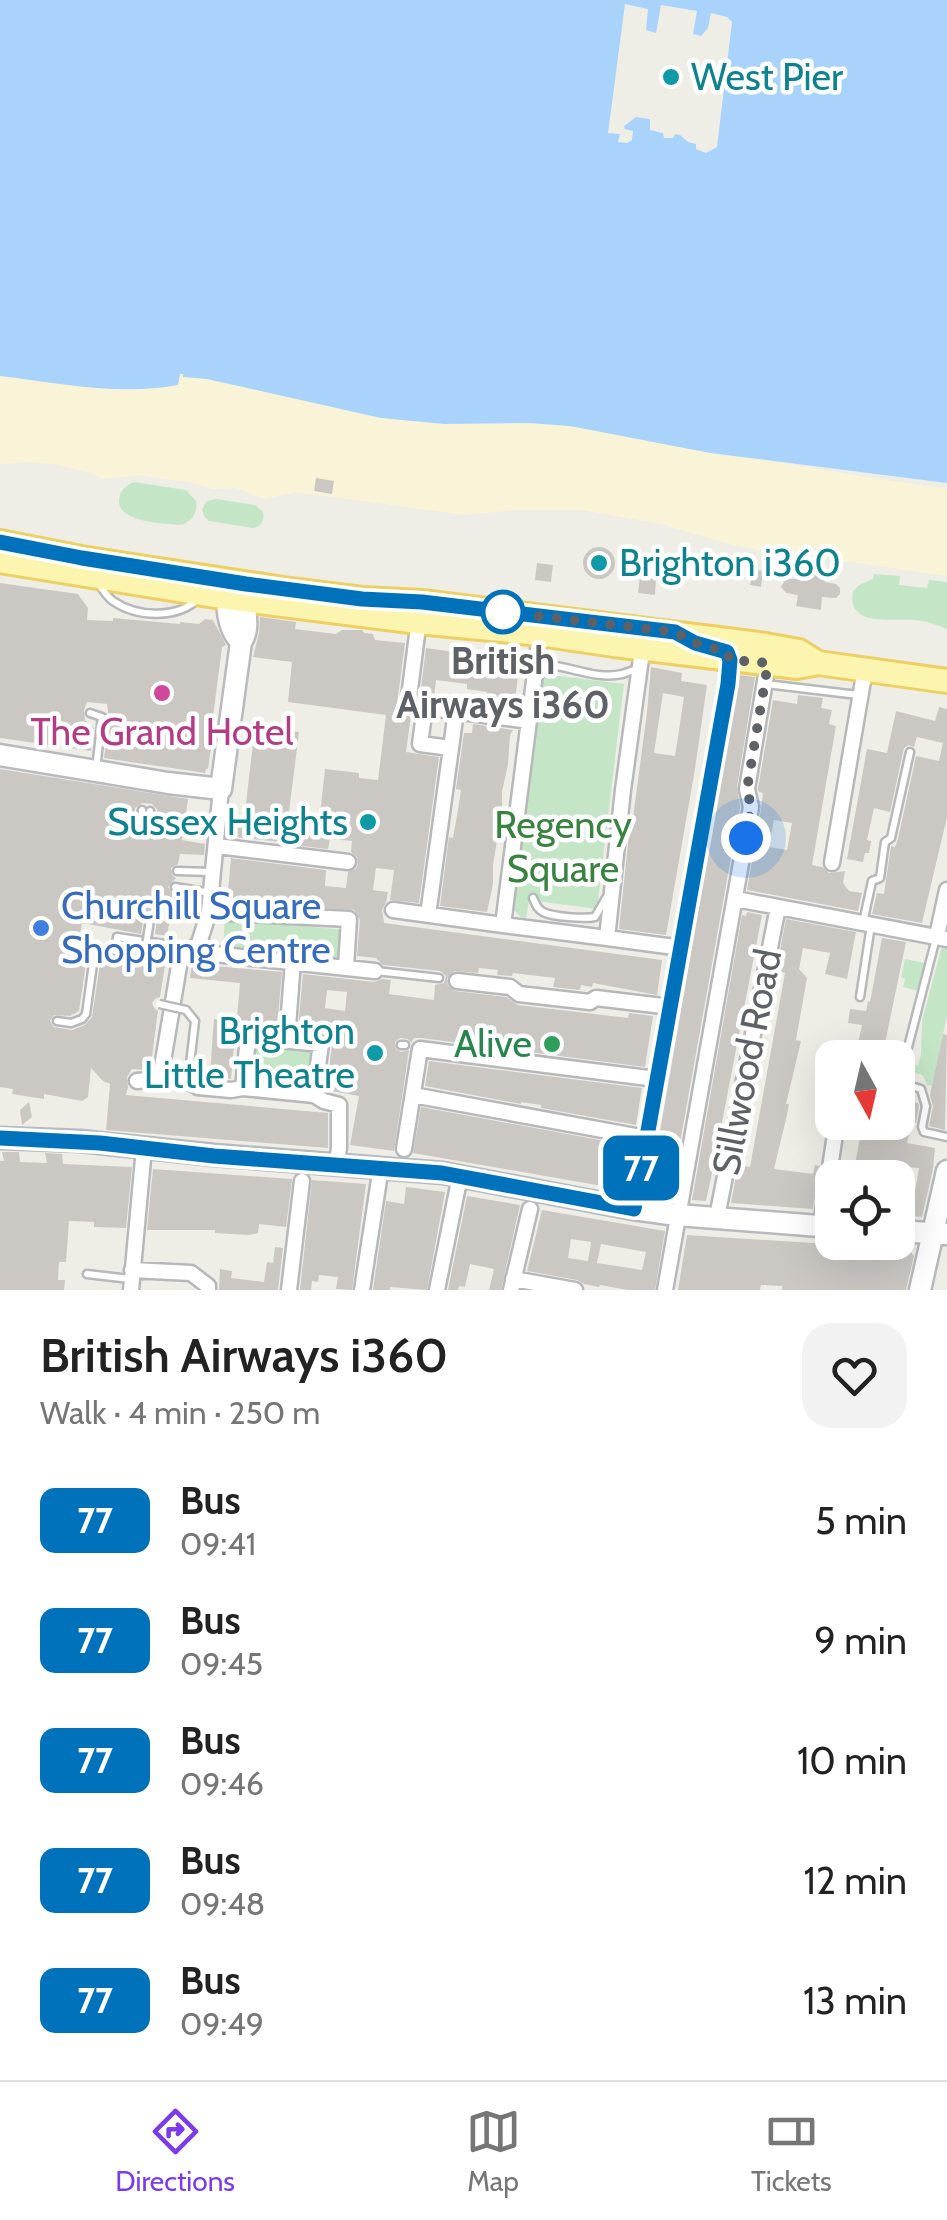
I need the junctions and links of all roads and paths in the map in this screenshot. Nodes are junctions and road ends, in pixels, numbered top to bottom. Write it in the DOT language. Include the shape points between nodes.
graph roads {
  1 [pos="0,542"];
  2 [pos="0,561"];
  3 [pos="182,591"];
  4 [pos="230,592"];
  5 [pos="420,612"];
  6 [pos="675,632"];
  7 [pos="540,634"];
  8 [pos="638,655"];
  9 [pos="730,660"];
  10 [pos="818,662"];
  11 [pos="864,669"];
  12 [pos="767,673"];
  13 [pos="947,681"];
  14 [pos="534,682"];
  15 [pos="859,696"];
  16 [pos="425,707"];
  17 [pos="456,711"];
  18 [pos="90,713"];
  19 [pos="528,721"];
  20 [pos="450,748"];
  21 [pos="910,752"];
  22 [pos="0,754"];
  23 [pos="96,770"];
  24 [pos="221,789"];
  25 [pos="146,811"];
  26 [pos="143,831"];
  27 [pos="217,846"];
  28 [pos="348,862"];
  29 [pos="615,863"];
  30 [pos="834,863"];
  31 [pos="177,872"];
  32 [pos="214,873"];
  33 [pos="175,887"];
  34 [pos="947,890"];
  35 [pos="212,893"];
  36 [pos="533,898"];
  37 [pos="736,900"];
  38 [pos="778,907"];
  39 [pos="393,910"];
  40 [pos="209,912"];
  41 [pos="428,915"];
  42 [pos="150,919"];
  43 [pos="502,924"];
  44 [pos="867,924"];
  45 [pos="607,938"];
  46 [pos="942,938"];
  47 [pos="198,943"];
  48 [pos="682,948"];
  49 [pos="115,951"];
  50 [pos="144,956"];
  51 [pos="293,961"];
  52 [pos="93,964"];
  53 [pos="346,967"];
  54 [pos="375,970"];
  55 [pos="439,978"];
  56 [pos="457,980"];
  57 [pos="860,997"];
  58 [pos="160,1004"];
  59 [pos="671,1007"];
  60 [pos="57,1020"];
  61 [pos="287,1039"];
  62 [pos="910,1040"];
  63 [pos="656,1078"];
  64 [pos="160,1079"];
  65 [pos="137,1081"];
  66 [pos="188,1082"];
  67 [pos="915,1087"];
  68 [pos="243,1088"];
  69 [pos="314,1094"];
  70 [pos="413,1095"];
  71 [pos="0,1138"];
  72 [pos="646,1138"];
  73 [pos="947,1138"];
  74 [pos="144,1148"];
  75 [pos="404,1149"];
  76 [pos="337,1164"];
  77 [pos="381,1168"];
  78 [pos="947,1171"];
  79 [pos="460,1176"];
  80 [pos="302,1181"];
  81 [pos="530,1209"];
  82 [pos="634,1209"];
  83 [pos="677,1215"];
  84 [pos="717,1217"];
  85 [pos="815,1225"];
  86 [pos="915,1233"];
  87 [pos="940,1234"];
  88 [pos="87,1274"];
  89 [pos="132,1280"];
  90 [pos="512,1284"];
  91 [pos="208,1290"];
  92 [pos="289,1290"];
  93 [pos="362,1290"];
  94 [pos="437,1290"];
  95 [pos="575,1290"];
  96 [pos="665,1290"];
  97 [pos="920,1290"];
  1 -- 3 [label="main road"];
  2 -- 3 [label="main road"];
  3 -- 4 [label="main road"];
  4 -- 5 [label="main road"];
  4 -- 24 [label="street" via="247,633 240,642"];
  5 -- 7 [label="main road"];
  5 -- 8 [label="main road"];
  5 -- 16 [label="street" via="408,705"];
  6 -- 8 [label="main road"];
  6 -- 9 [label="street" via="727,652"];
  6 -- 10 [label="main road" via="799,651"];
  7 -- 8 [label="main road"];
  7 -- 14 [label="street"];
  8 -- 9 [label="main road"];
  8 -- 14 [label="lane" via="578,672 549,665"];
  8 -- 29 [label="street"];
  9 -- 12 [label="main road"];
  9 -- 48 [label="street"];
  10 -- 11 [label="main road"];
  10 -- 12 [label="main road"];
  11 -- 13 [label="main road"];
  11 -- 15 [label="street"];
  12 -- 15 [label="lane"];
  12 -- 37 [label="street"];
  14 -- 19 [label="street"];
  15 -- 30 [label="street"];
  16 -- 17 [label="street"];
  16 -- 20 [label="street" via="420,744"];
  17 -- 19 [label="street"];
  17 -- 20 [label="street"];
  18 -- 23 [label="lane" via="102,717"];
  19 -- 43 [label="street"];
  20 -- 41 [label="street"];
  21 -- 44 [label="lane" via="880,878 872,881"];
  22 -- 23 [label="street"];
  23 -- 24 [label="street"];
  24 -- 27 [label="street"];
  25 -- 26 [label="lane"];
  27 -- 28 [label="street"];
  27 -- 32 [label="street"];
  29 -- 36 [label="lane" via="606,899 593,918 545,913"];
  29 -- 45 [label="street"];
  31 -- 32 [label="lane"];
  32 -- 35 [label="street"];
  33 -- 35 [label="lane"];
  34 -- 46 [label="street"];
  35 -- 40 [label="street"];
  37 -- 38 [label="street"];
  37 -- 83 [label="street"];
  38 -- 44 [label="street"];
  38 -- 84 [label="street, Sillwood Road"];
  39 -- 41 [label="street"];
  40 -- 47 [label="street"];
  40 -- 53 [label="street" via="349,919"];
  41 -- 43 [label="street"];
  42 -- 50 [label="lane, bridge"];
  43 -- 45 [label="street"];
  44 -- 46 [label="street"];
  44 -- 57 [label="lane"];
  45 -- 48 [label="street"];
  46 -- 62 [label="lane"];
  47 -- 49 [label="lane" via="117,937"];
  47 -- 51 [label="street" via="214,954"];
  47 -- 64 [label="street" via="180,960"];
  48 -- 59 [label="street"];
  51 -- 53 [label="street"];
  51 -- 61 [label="street"];
  52 -- 60 [label="lane" via="86,1014 71,1023"];
  53 -- 54 [label="street"];
  54 -- 55 [label="lane"];
  56 -- 59 [label="street" via="519,994"];
  58 -- 66 [label="lane, bridge" via="186,1010 195,1022"];
  59 -- 63 [label="street"];
  61 -- 68 [label="street" via="248,1037"];
  61 -- 69 [label="street" via="321,1044"];
  63 -- 70 [label="street" via="409,1046"];
  63 -- 72 [label="street"];
  64 -- 65 [label="street"];
  64 -- 66 [label="street"];
  66 -- 68 [label="street"];
  67 -- 73 [label="lane" via="926,1106 924,1132"];
  68 -- 69 [label="street"];
  69 -- 76 [label="street" via="339,1105"];
  70 -- 72 [label="street"];
  70 -- 75 [label="street"];
  71 -- 74 [label="street"];
  72 -- 82 [label="street"];
  74 -- 76 [label="street"];
  74 -- 89 [label="street"];
  76 -- 77 [label="street"];
  77 -- 79 [label="street"];
  77 -- 93 [label="street"];
  78 -- 87 [label="street"];
  79 -- 82 [label="street"];
  79 -- 94 [label="street"];
  80 -- 92 [label="street"];
  81 -- 90 [label="street"];
  82 -- 83 [label="street"];
  83 -- 84 [label="street"];
  83 -- 96 [label="street"];
  84 -- 85 [label="street"];
  86 -- 87 [label="street"];
  87 -- 97 [label="street"];
  88 -- 89 [label="lane"];
  89 -- 91 [label="street" via="191,1274"];
  90 -- 95 [label="street"];
}
